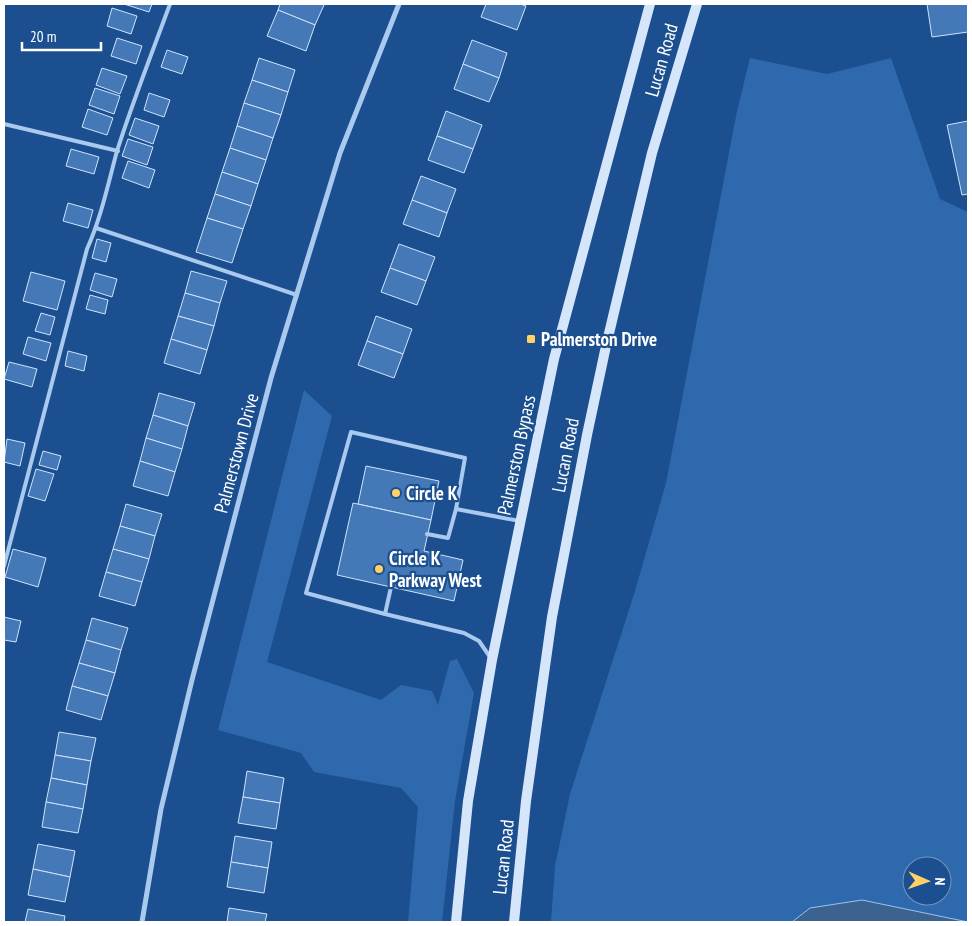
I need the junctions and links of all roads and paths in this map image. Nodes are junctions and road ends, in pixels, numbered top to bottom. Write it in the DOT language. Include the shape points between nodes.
graph roads {
  1 [pos="170,4"];
  2 [pos="399,4"];
  3 [pos="650,4"];
  4 [pos="697,4"];
  5 [pos="4,124"];
  6 [pos="118,151"];
  7 [pos="96,228"];
  8 [pos="297,295"];
  9 [pos="456,509"];
  10 [pos="520,521"];
  11 [pos="428,534"];
  12 [pos="4,566"];
  13 [pos="391,587"];
  14 [pos="385,614"];
  15 [pos="492,660"];
  16 [pos="142,922"];
  17 [pos="456,922"];
  18 [pos="514,922"];
  1 -- 6 [label="lane"];
  2 -- 8 [label="street, Palmerstown Drive" via="340,153"];
  3 -- 10 [label="main road, Palmerston Bypass" via="554,359"];
  4 -- 18 [label="main road, Lucan Road" via="652,153 587,435 552,617 526,801"];
  5 -- 6 [label="lane"];
  6 -- 7 [label="lane"];
  7 -- 8 [label="lane"];
  7 -- 12 [label="lane" via="86,250"];
  8 -- 16 [label="street, Palmerstown Drive" via="271,378 192,680 161,809"];
  9 -- 10 [label="lane"];
  9 -- 11 [label="lane" via="448,538"];
  9 -- 14 [label="lane" via="465,458 351,432 306,593"];
  10 -- 15 [label="main road, Palmerston Bypass"];
  13 -- 14 [label="lane"];
  14 -- 15 [label="lane" via="464,633 479,641"];
  15 -- 17 [label="main road, Palmerston Bypass" via="468,802"];
}
